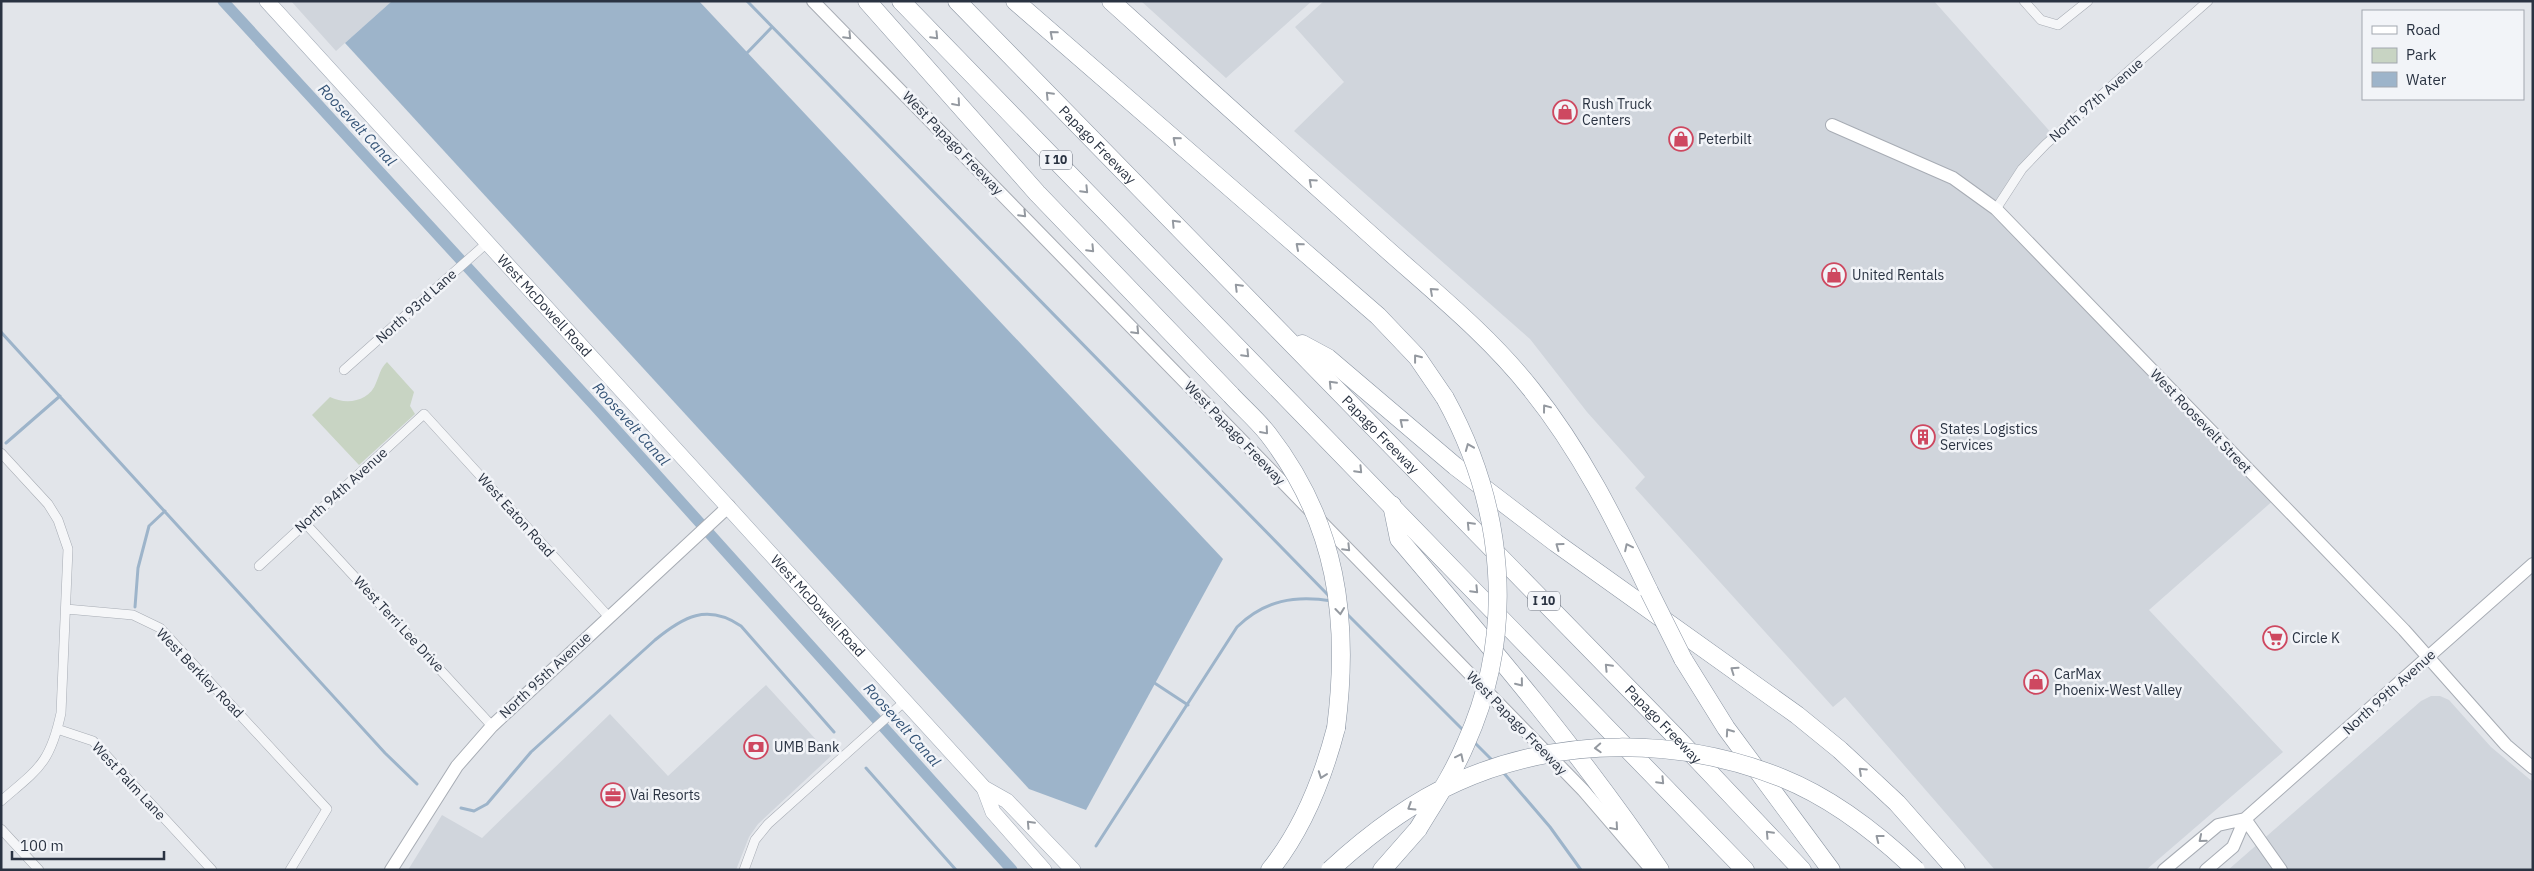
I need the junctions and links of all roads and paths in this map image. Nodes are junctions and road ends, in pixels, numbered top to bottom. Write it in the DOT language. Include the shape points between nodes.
graph roads {
  1 [pos="267,1"];
  2 [pos="813,1"];
  3 [pos="867,1"];
  4 [pos="901,1"];
  5 [pos="957,1"];
  6 [pos="1015,1"];
  7 [pos="1111,1"];
  8 [pos="2024,1"];
  9 [pos="2088,1"];
  10 [pos="2208,1"];
  11 [pos="1832,125"];
  12 [pos="1996,209"];
  13 [pos="488,242"];
  14 [pos="1284,334"];
  15 [pos="344,370"];
  16 [pos="424,414"];
  17 [pos="1,453"];
  18 [pos="1392,504"];
  19 [pos="728,506"];
  20 [pos="305,523"];
  21 [pos="2533,564"];
  22 [pos="259,566"];
  23 [pos="66,609"];
  24 [pos="608,616"];
  25 [pos="2428,658"];
  26 [pos="905,701"];
  27 [pos="492,726"];
  28 [pos="58,729"];
  29 [pos="2533,768"];
  30 [pos="984,788"];
  31 [pos="1,801"];
  32 [pos="2245,820"];
  33 [pos="1,829"];
  34 [pos="39,870"];
  35 [pos="212,870"];
  36 [pos="290,870"];
  37 [pos="391,870"];
  38 [pos="744,870"];
  39 [pos="1044,870"];
  40 [pos="1073,870"];
  41 [pos="1270,870"];
  42 [pos="1330,870"];
  43 [pos="1382,870"];
  44 [pos="1652,870"];
  45 [pos="1660,870"];
  46 [pos="1745,870"];
  47 [pos="1802,870"];
  48 [pos="1831,870"];
  49 [pos="1916,870"];
  50 [pos="1956,870"];
  51 [pos="2164,870"];
  52 [pos="2206,870"];
  53 [pos="2281,870"];
  1 -- 13 [label="main road, West McDowell Road"];
  2 -- 44 [label="main road, West Papago Freeway, one-way" via="1576,784"];
  3 -- 41 [label="highway, one-way, bridge" via="1032,187 1280,450 1314,511 1337,590 1342,645 1336,728 1312,800"];
  4 -- 18 [label="highway, I 10, one-way"];
  14 -- 5 [label="highway, Papago Freeway / I 10, one-way"];
  43 -- 6 [label="highway, one-way, bridge" via="1418,829 1450,777 1474,724 1492,660 1499,606 1497,557 1481,480 1465,437 1445,398 1417,356 1378,316"];
  48 -- 7 [label="highway, one-way, bridge" via="1731,735 1684,659 1610,509 1583,462 1546,408 1510,364 1460,315"];
  8 -- 9 [label="street" via="2041,20 2058,25"];
  10 -- 12 [label="street, North 97th Avenue" via="2046,144 2022,169"];
  11 -- 12 [label="main road, West Roosevelt Street" via="1953,178"];
  12 -- 25 [label="main road, West Roosevelt Street"];
  13 -- 15 [label="street, North 93rd Lane"];
  13 -- 19 [label="main road, West McDowell Road"];
  47 -- 14 [label="highway, Papago Freeway / I 10, one-way"];
  50 -- 14 [label="highway, one-way" via="1897,803 1797,715 1502,503 1328,358"];
  16 -- 20 [label="street, North 94th Avenue"];
  16 -- 24 [label="street, West Eaton Road"];
  17 -- 23 [label="street" via="48,504 58,520 68,549"];
  18 -- 45 [label="highway, one-way" via="1399,539 1549,719 1625,818"];
  18 -- 46 [label="highway, I 10, one-way"];
  19 -- 24 [label="main road, North 95th Avenue"];
  19 -- 26 [label="main road, West McDowell Road"];
  20 -- 22 [label="street, North 94th Avenue"];
  20 -- 27 [label="street, West Terri Lee Drive"];
  21 -- 25 [label="main road, North 99th Avenue"];
  23 -- 28 [label="street"];
  23 -- 36 [label="street, West Berkley Road" via="133,616 160,628 327,809"];
  24 -- 27 [label="main road, North 95th Avenue"];
  25 -- 29 [label="main road, West Roosevelt Street" via="2506,745"];
  25 -- 32 [label="main road, North 99th Avenue"];
  26 -- 30 [label="main road, West McDowell Road"];
  26 -- 38 [label="street" via="768,824 752,846"];
  27 -- 37 [label="main road, North 95th Avenue" via="453,772"];
  28 -- 31 [label="street" via="44,762"];
  28 -- 35 [label="street, West Palm Lane" via="93,741"];
  30 -- 39 [label="main road, West McDowell Road" via="994,812"];
  40 -- 30 [label="main road, West McDowell Road, one-way" via="1008,800"];
  32 -- 51 [label="main road, one-way" via="2218,825"];
  32 -- 52 [label="main road, North 99th Avenue" via="2233,847"];
  32 -- 53 [label="main road"];
  33 -- 34 [label="street"];
  49 -- 42 [label="highway, one-way, bridge" via="1852,817 1782,778 1704,756 1638,747 1542,755 1464,779 1396,817"];
}
